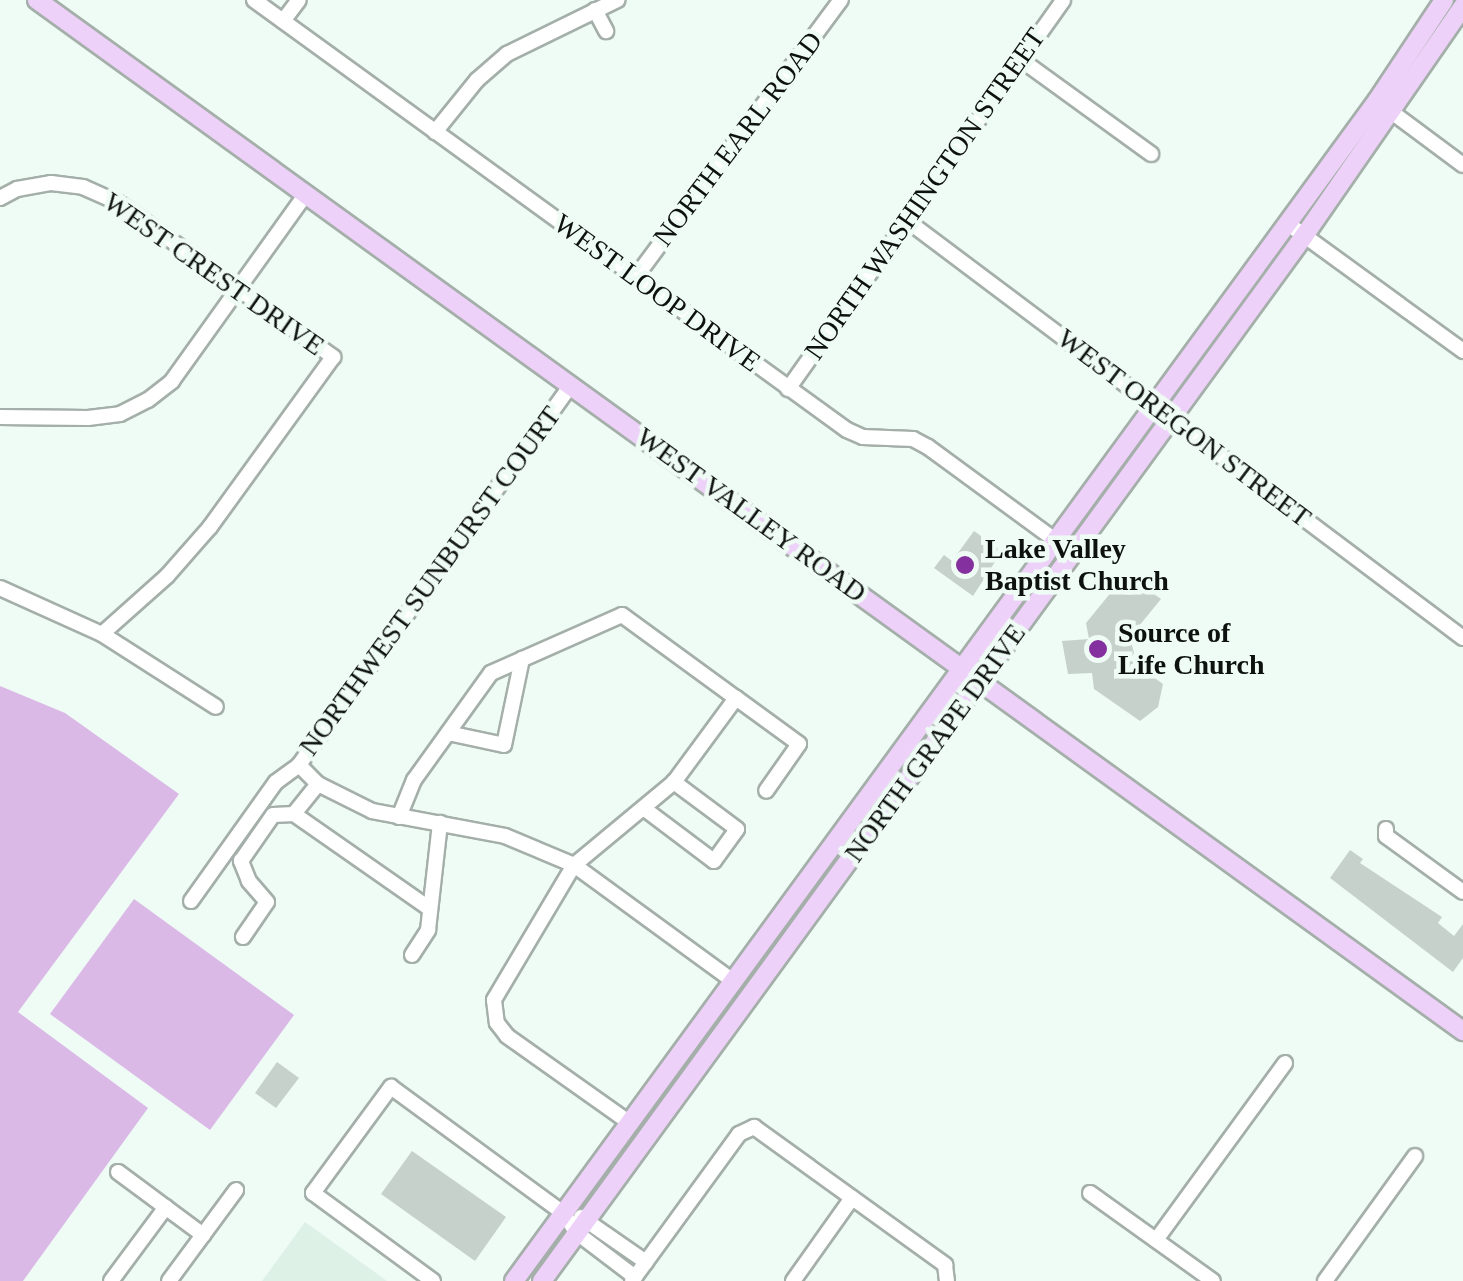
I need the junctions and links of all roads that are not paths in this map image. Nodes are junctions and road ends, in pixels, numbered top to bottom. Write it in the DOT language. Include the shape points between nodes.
graph roads {
  1 [pos="37,0"];
  2 [pos="254,0"];
  3 [pos="298,0"];
  4 [pos="617,0"];
  5 [pos="1063,0"];
  6 [pos="1444,0"];
  7 [pos="835,2"];
  8 [pos="1463,6"];
  9 [pos="595,10"];
  10 [pos="283,21"];
  11 [pos="606,32"];
  12 [pos="1020,59"];
  13 [pos="1384,107"];
  14 [pos="435,132"];
  15 [pos="1151,154"];
  16 [pos="1463,165"];
  17 [pos="305,196"];
  18 [pos="0,198"];
  19 [pos="905,218"];
  20 [pos="1287,222"];
  21 [pos="1304,236"];
  22 [pos="635,278"];
  23 [pos="239,289"];
  24 [pos="1463,351"];
  25 [pos="570,384"];
  26 [pos="788,388"];
  27 [pos="1154,404"];
  28 [pos="0,417"];
  29 [pos="1170,417"];
  30 [pos="1056,540"];
  31 [pos="1073,553"];
  32 [pos="0,588"];
  33 [pos="102,634"];
  34 [pos="1463,638"];
  35 [pos="522,660"];
  36 [pos="961,667"];
  37 [pos="980,680"];
  38 [pos="736,698"];
  39 [pos="216,707"];
  40 [pos="448,733"];
  41 [pos="299,765"];
  42 [pos="674,782"];
  43 [pos="318,784"];
  44 [pos="766,791"];
  45 [pos="646,810"];
  46 [pos="294,814"];
  47 [pos="400,816"];
  48 [pos="440,823"];
  49 [pos="1386,829"];
  50 [pos="574,866"];
  51 [pos="1463,892"];
  52 [pos="191,901"];
  53 [pos="430,910"];
  54 [pos="243,937"];
  55 [pos="412,955"];
  56 [pos="734,981"];
  57 [pos="1463,1031"];
  58 [pos="1285,1063"];
  59 [pos="630,1123"];
  60 [pos="1415,1156"];
  61 [pos="118,1172"];
  62 [pos="236,1190"];
  63 [pos="1090,1193"];
  64 [pos="852,1198"];
  65 [pos="166,1207"];
  66 [pos="564,1213"];
  67 [pos="582,1226"];
  68 [pos="203,1234"];
  69 [pos="1156,1240"];
  70 [pos="646,1262"];
  71 [pos="634,1279"];
  72 [pos="111,1281"];
  73 [pos="169,1281"];
  74 [pos="433,1281"];
  75 [pos="514,1281"];
  76 [pos="542,1281"];
  77 [pos="794,1281"];
  78 [pos="947,1281"];
  79 [pos="1212,1281"];
  80 [pos="1325,1281"];
  1 -- 17 [label="main road, WEST VALLEY ROAD"];
  2 -- 10 [label="street, WEST LOOP DRIVE"];
  3 -- 10 [label="street"];
  4 -- 9 [label="street"];
  5 -- 12 [label="street, NORTH WASHINGTON STREET"];
  6 -- 13 [label="main road"];
  7 -- 22 [label="street, NORTH EARL ROAD"];
  8 -- 13 [label="main road, NORTH GRAPE DRIVE"];
  9 -- 11 [label="street"];
  9 -- 14 [label="street" via="508,54"];
  10 -- 14 [label="street, WEST LOOP DRIVE"];
  12 -- 15 [label="street"];
  12 -- 19 [label="street, NORTH WASHINGTON STREET"];
  13 -- 16 [label="street"];
  13 -- 20 [label="main road, NORTH GRAPE DRIVE"];
  13 -- 21 [label="main road, NORTH GRAPE DRIVE"];
  14 -- 22 [label="street, WEST LOOP DRIVE"];
  17 -- 23 [label="street"];
  17 -- 25 [label="main road, WEST VALLEY ROAD"];
  18 -- 23 [label="street, WEST CREST DRIVE" via="51,183 83,187 119,203"];
  19 -- 26 [label="street, NORTH WASHINGTON STREET"];
  19 -- 27 [label="street, WEST OREGON STREET"];
  20 -- 21 [label="street"];
  20 -- 27 [label="main road, NORTH GRAPE DRIVE"];
  21 -- 24 [label="street"];
  21 -- 29 [label="main road, NORTH GRAPE DRIVE"];
  22 -- 26 [label="street, WEST LOOP DRIVE"];
  23 -- 28 [label="street" via="172,380 148,400 120,414 88,418"];
  23 -- 33 [label="street, WEST CREST DRIVE" via="338,356 210,527"];
  25 -- 36 [label="main road, WEST VALLEY ROAD"];
  25 -- 41 [label="street, NORTHWEST SUNBURST COURT"];
  26 -- 30 [label="street, WEST LOOP DRIVE" via="847,430 928,447"];
  27 -- 29 [label="street, WEST OREGON STREET"];
  27 -- 30 [label="main road, NORTH GRAPE DRIVE"];
  29 -- 31 [label="main road, NORTH GRAPE DRIVE"];
  29 -- 34 [label="street, WEST OREGON STREET"];
  30 -- 31 [label="street, WEST LOOP DRIVE"];
  30 -- 36 [label="main road, NORTH GRAPE DRIVE"];
  31 -- 37 [label="main road, NORTH GRAPE DRIVE"];
  32 -- 33 [label="street"];
  33 -- 39 [label="street"];
  35 -- 38 [label="street" via="622,615"];
  35 -- 40 [label="street" via="491,673"];
  35 -- 40 [label="street" via="504,746"];
  36 -- 37 [label="main road, WEST VALLEY ROAD"];
  36 -- 56 [label="main road, NORTH GRAPE DRIVE"];
  37 -- 57 [label="main road, WEST VALLEY ROAD"];
  37 -- 67 [label="main road, NORTH GRAPE DRIVE"];
  38 -- 42 [label="street"];
  38 -- 44 [label="street" via="799,744"];
  40 -- 47 [label="street" via="414,780"];
  41 -- 43 [label="street, NORTHWEST SUNBURST COURT"];
  41 -- 52 [label="street" via="276,782"];
  42 -- 45 [label="street"];
  42 -- 45 [label="street" via="737,829 714,861"];
  43 -- 46 [label="street"];
  43 -- 47 [label="street, NORTHWEST SUNBURST COURT" via="345,800"];
  45 -- 50 [label="street"];
  46 -- 53 [label="street"];
  46 -- 54 [label="street" via="273,815 241,861 248,881 268,902"];
  47 -- 48 [label="street, NORTHWEST SUNBURST COURT"];
  48 -- 50 [label="street, NORTHWEST SUNBURST COURT" via="505,836"];
  48 -- 53 [label="street"];
  49 -- 51 [label="street" via="1386,836"];
  50 -- 56 [label="street, NORTHWEST SUNBURST COURT"];
  50 -- 59 [label="street" via="499,990 492,1020"];
  53 -- 55 [label="street" via="428,930"];
  56 -- 59 [label="main road, NORTH GRAPE DRIVE"];
  58 -- 69 [label="street"];
  59 -- 66 [label="main road, NORTH GRAPE DRIVE"];
  60 -- 80 [label="street"];
  61 -- 65 [label="street"];
  62 -- 68 [label="street"];
  63 -- 69 [label="street"];
  64 -- 70 [label="street" via="746,1123"];
  64 -- 77 [label="street"];
  64 -- 78 [label="street" via="945,1265"];
  65 -- 68 [label="street"];
  65 -- 72 [label="street"];
  66 -- 67 [label="street"];
  66 -- 74 [label="street" via="391,1087 313,1193"];
  66 -- 75 [label="main road, NORTH GRAPE DRIVE"];
  67 -- 70 [label="street"];
  67 -- 71 [label="street"];
  67 -- 76 [label="main road, NORTH GRAPE DRIVE"];
  68 -- 73 [label="street"];
  69 -- 79 [label="street"];
  70 -- 71 [label="street"];
}
